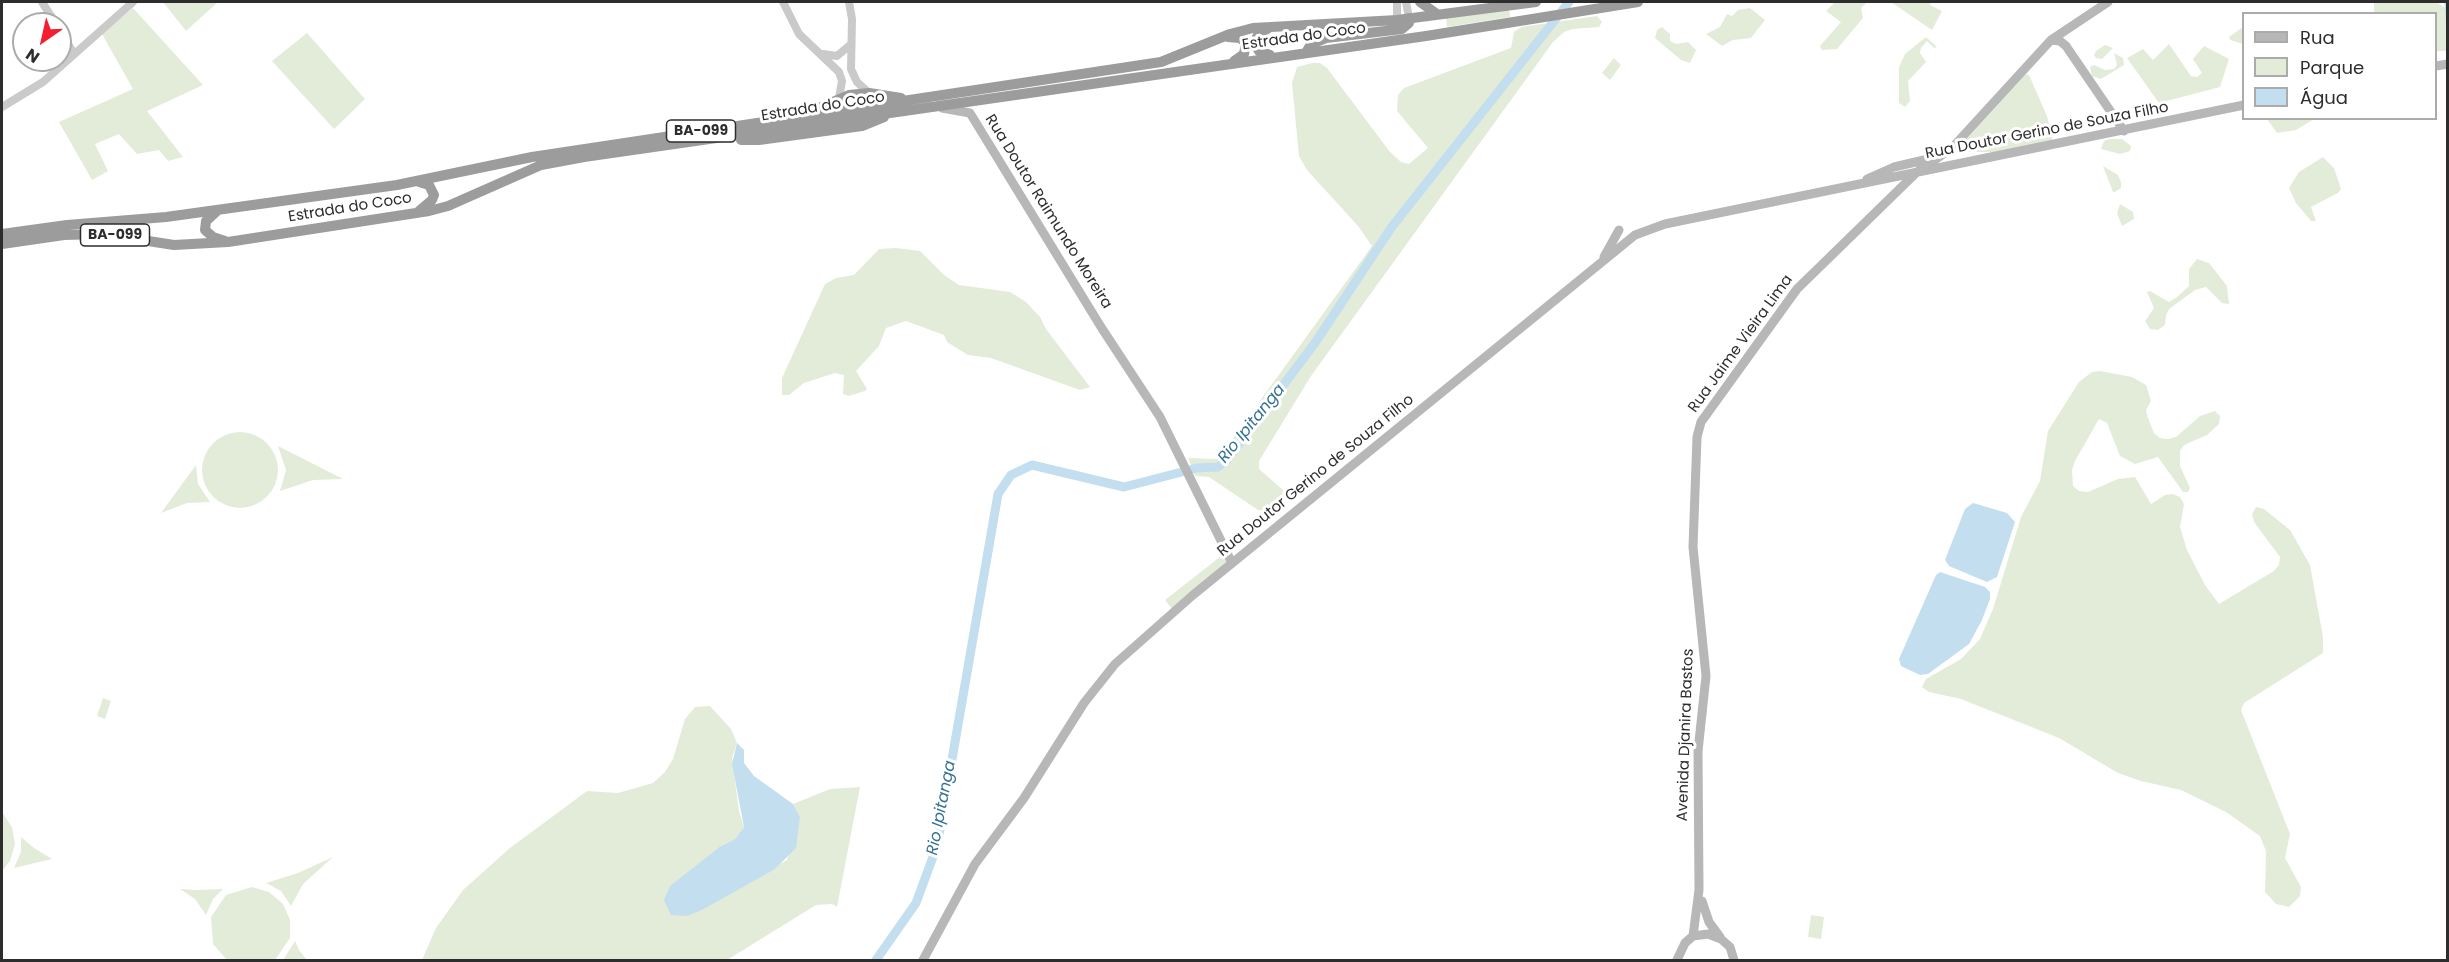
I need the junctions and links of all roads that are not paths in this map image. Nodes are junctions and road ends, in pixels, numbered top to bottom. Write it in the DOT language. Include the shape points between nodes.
graph roads {
  1 [pos="134,2"];
  2 [pos="783,2"];
  3 [pos="849,2"];
  4 [pos="1397,2"];
  5 [pos="1406,2"];
  6 [pos="1420,2"];
  7 [pos="1536,2"];
  8 [pos="1638,2"];
  9 [pos="2108,2"];
  10 [pos="1516,3"];
  11 [pos="1437,14"];
  12 [pos="1409,18"];
  13 [pos="1397,20"];
  14 [pos="1273,26"];
  15 [pos="2072,26"];
  16 [pos="1224,36"];
  17 [pos="2051,40"];
  18 [pos="850,45"];
  19 [pos="72,51"];
  20 [pos="1307,51"];
  21 [pos="74,54"];
  22 [pos="822,54"];
  23 [pos="1276,55"];
  24 [pos="2075,59"];
  25 [pos="1231,63"];
  26 [pos="869,93"];
  27 [pos="839,98"];
  28 [pos="985,98"];
  29 [pos="910,100"];
  30 [pos="2242,105"];
  31 [pos="2,107"];
  32 [pos="922,107"];
  33 [pos="970,113"];
  34 [pos="801,116"];
  35 [pos="2124,131"];
  36 [pos="1940,156"];
  37 [pos="1917,172"];
  38 [pos="418,181"];
  39 [pos="1857,184"];
  40 [pos="219,210"];
  41 [pos="417,213"];
  42 [pos="1619,230"];
  43 [pos="2,232"];
  44 [pos="228,242"];
  45 [pos="2,244"];
  46 [pos="1601,261"];
  47 [pos="1696,437"];
  48 [pos="1236,560"];
  49 [pos="1700,890"];
  50 [pos="1693,936"];
  51 [pos="1721,939"];
  52 [pos="923,960"];
  53 [pos="1677,960"];
  54 [pos="1734,960"];
  1 -- 21 [label="street"];
  2 -- 22 [label="street" via="796,30"];
  3 -- 18 [label="street"];
  4 -- 13 [label="street"];
  5 -- 12 [label="street"];
  6 -- 11 [label="highway"];
  7 -- 10 [label="highway, Estrada do Coco / BA-099"];
  8 -- 20 [label="highway, Estrada do Coco"];
  9 -- 15 [label="main road"];
  10 -- 11 [label="highway, Estrada do Coco / BA-099"];
  11 -- 12 [label="highway, Estrada do Coco / BA-099"];
  12 -- 13 [label="highway, Estrada do Coco / BA-099"];
  12 -- 20 [label="highway" via="1402,29 1326,38 1311,44"];
  13 -- 14 [label="highway, Estrada do Coco / BA-099"];
  14 -- 16 [label="highway, Estrada do Coco / BA-099"];
  14 -- 23 [label="highway" via="1258,35 1254,43 1259,51"];
  15 -- 17 [label="main road"];
  15 -- 24 [label="main road" via="2069,37"];
  16 -- 25 [label="highway" via="1246,43 1244,54"];
  16 -- 29 [label="highway, Estrada do Coco / BA-099" via="1161,62"];
  17 -- 24 [label="main road" via="2063,43"];
  17 -- 36 [label="main road" via="1952,148"];
  18 -- 22 [label="street" via="837,56"];
  18 -- 26 [label="street" via="855,78"];
  19 -- 21 [label="street"];
  20 -- 23 [label="highway, Estrada do Coco"];
  21 -- 31 [label="street" via="43,82"];
  22 -- 27 [label="street" via="840,75"];
  23 -- 25 [label="highway, Estrada do Coco"];
  24 -- 35 [label="main road"];
  25 -- 28 [label="highway, Estrada do Coco"];
  26 -- 27 [label="highway"];
  26 -- 29 [label="highway"];
  27 -- 34 [label="highway"];
  28 -- 32 [label="highway, Estrada do Coco"];
  28 -- 33 [label="main road, Rua Doutor Raimundo Moreira"];
  29 -- 34 [label="highway, Estrada do Coco / BA-099"];
  30 -- 35 [label="main road, Rua Doutor Gerino de Souza Filho"];
  32 -- 33 [label="main road, Rua Doutor Raimundo Moreira"];
  32 -- 41 [label="highway, Estrada do Coco / BA-099" via="891,112 852,128 759,141 713,139 549,163 448,206"];
  33 -- 48 [label="main road, Rua Doutor Raimundo Moreira" via="1178,450 1192,485 1228,553"];
  34 -- 38 [label="highway, Estrada do Coco / BA-099" via="532,156"];
  35 -- 37 [label="main road, Rua Doutor Gerino de Souza Filho"];
  36 -- 37 [label="main road"];
  36 -- 39 [label="main road, Rua Doutor Gerino de Souza Filho" via="1894,167"];
  37 -- 39 [label="main road, Rua Doutor Gerino de Souza Filho"];
  37 -- 47 [label="main road, Rua Jaime Vieira Lima" via="1797,289 1707,413"];
  38 -- 40 [label="highway, Estrada do Coco / BA-099"];
  38 -- 41 [label="highway" via="429,185 434,195"];
  39 -- 46 [label="main road, Rua Doutor Gerino de Souza Filho" via="1665,224 1635,235"];
  40 -- 43 [label="highway, Estrada do Coco / BA-099"];
  40 -- 44 [label="highway" via="206,221 205,230"];
  41 -- 44 [label="highway, Estrada do Coco / BA-099"];
  42 -- 46 [label="main road"];
  44 -- 45 [label="highway, Estrada do Coco / BA-099" via="174,245 103,234"];
  46 -- 48 [label="main road, Rua Doutor Gerino de Souza Filho"];
  47 -- 49 [label="main road, Avenida Djanira Bastos" via="1693,547 1706,662 1698,751"];
  48 -- 52 [label="main road, Rua Doutor Gerino de Souza Filho" via="1103,676 1024,798 975,864"];
  49 -- 50 [label="main road, Avenida Djanira Bastos"];
  49 -- 51 [label="main road, Avenida Djanira Bastos" via="1706,915"];
  50 -- 51 [label="main road" via="1708,934"];
  50 -- 53 [label="main road" via="1681,947"];
  51 -- 54 [label="main road, Avenida Djanira Bastos" via="1730,947"];
}
